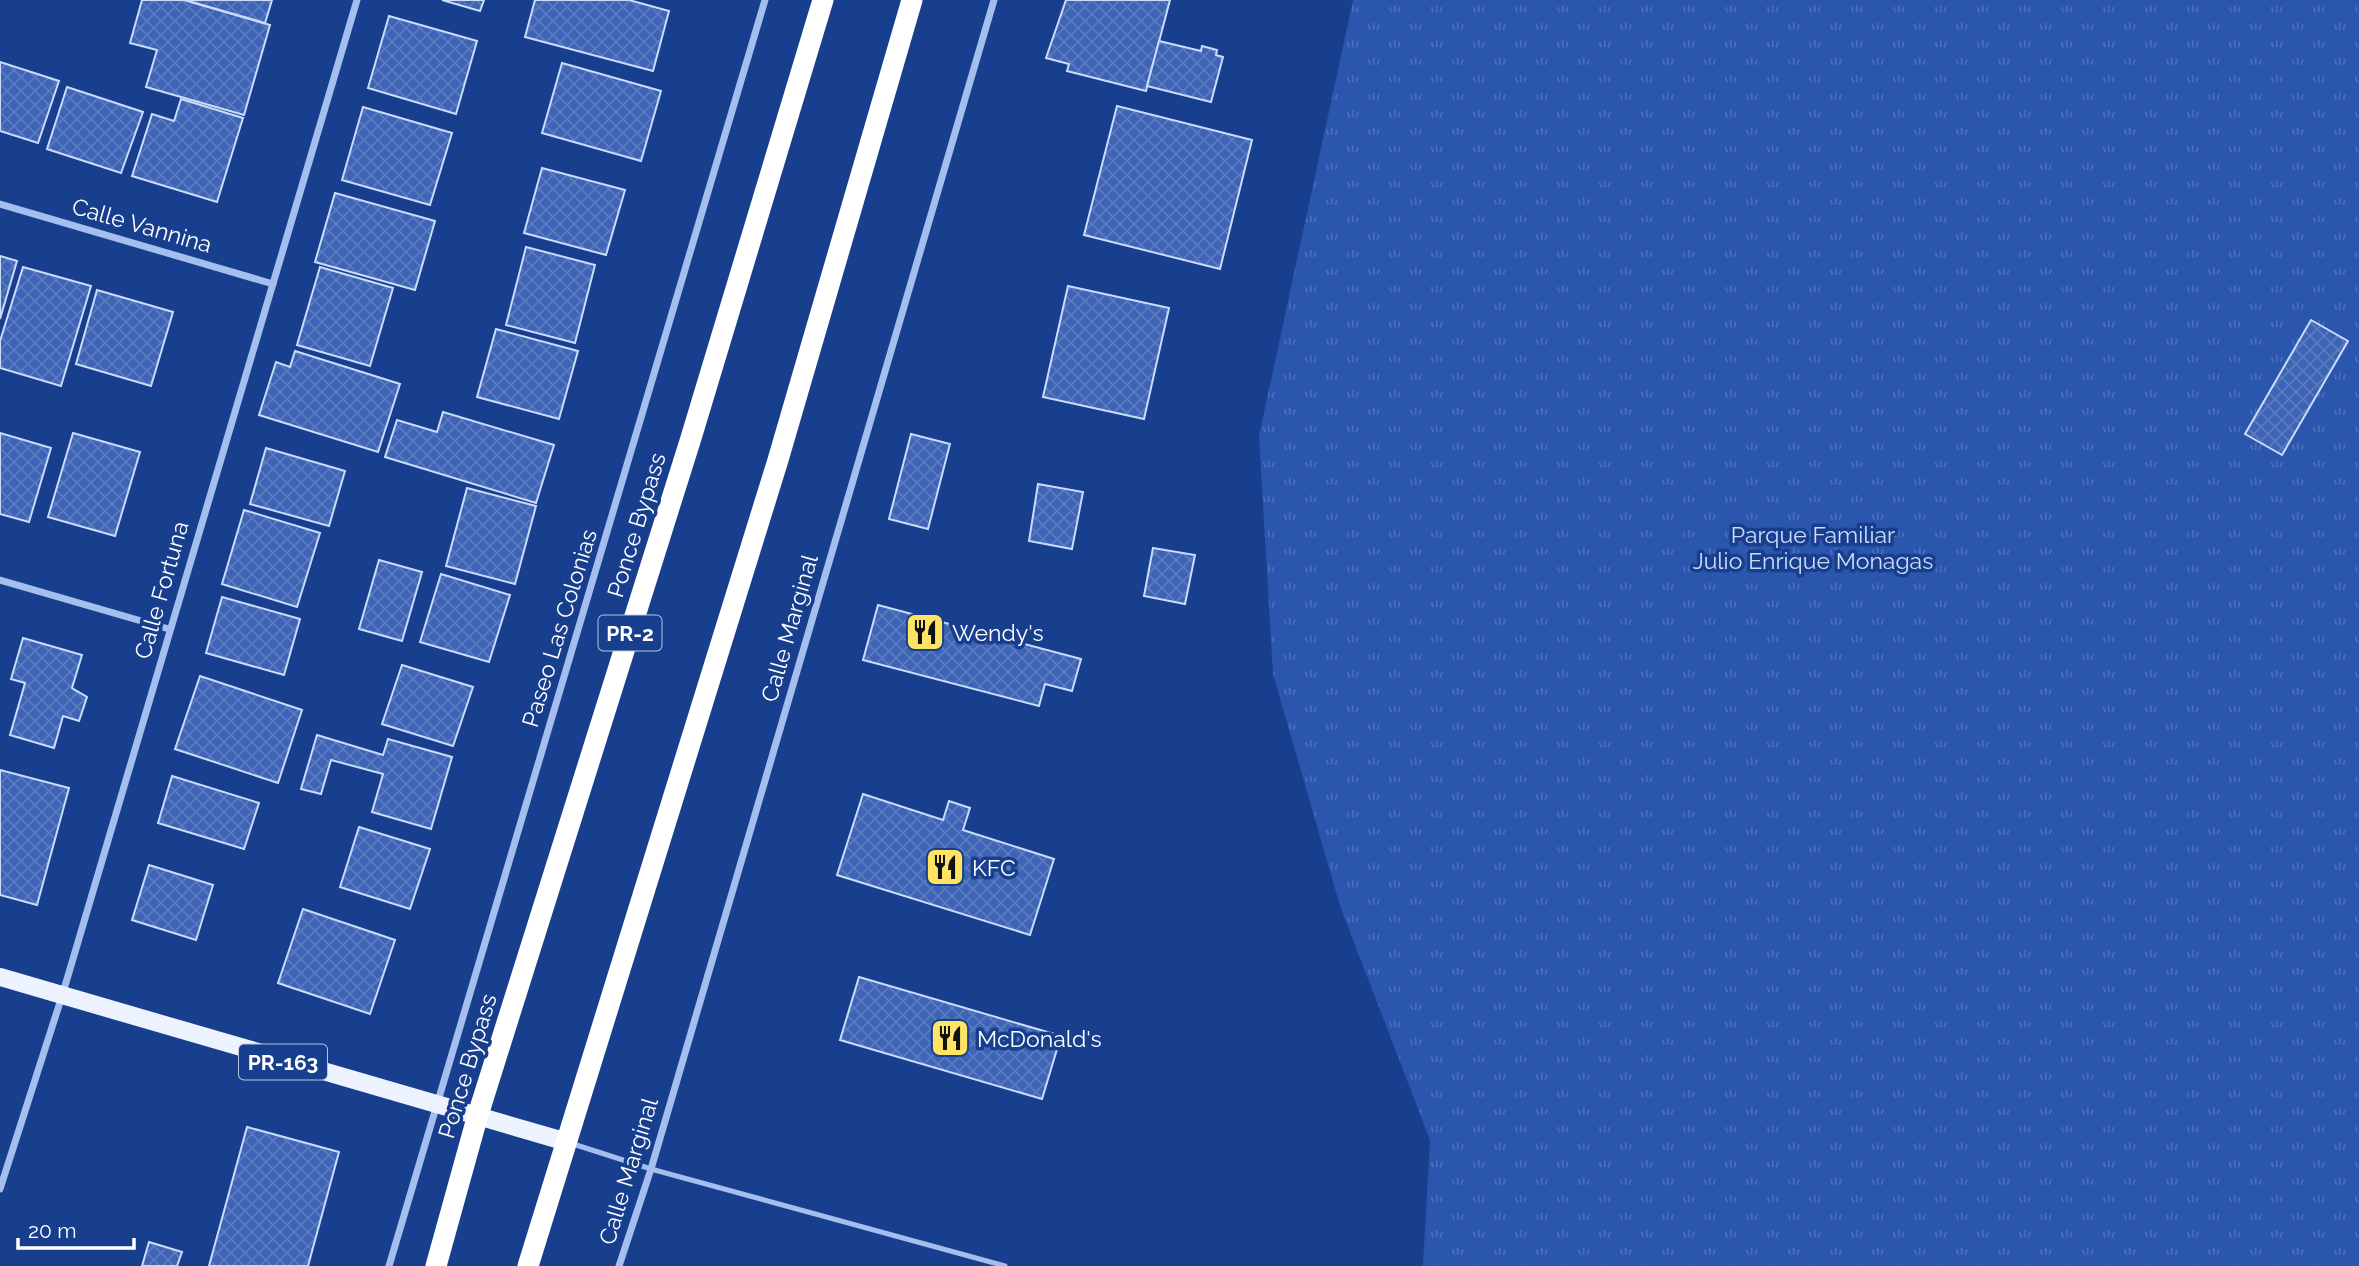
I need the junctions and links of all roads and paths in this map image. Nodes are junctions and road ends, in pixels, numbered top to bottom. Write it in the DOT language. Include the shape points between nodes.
graph roads {
  1 [pos="357,0"];
  2 [pos="765,0"];
  3 [pos="823,0"];
  4 [pos="912,0"];
  5 [pos="994,0"];
  6 [pos="0,204"];
  7 [pos="273,284"];
  8 [pos="0,580"];
  9 [pos="169,629"];
  10 [pos="0,977"];
  11 [pos="62,996"];
  12 [pos="437,1106"];
  13 [pos="477,1118"];
  14 [pos="567,1142"];
  15 [pos="651,1169"];
  16 [pos="0,1189"];
  17 [pos="389,1266"];
  18 [pos="436,1266"];
  19 [pos="528,1266"];
  20 [pos="619,1266"];
  21 [pos="1005,1266"];
  1 -- 7 [label="street, Calle Fortuna"];
  2 -- 12 [label="street, Paseo Las Colonias"];
  3 -- 13 [label="highway, Ponce Bypass / PR-2"];
  4 -- 14 [label="highway" via="778,460"];
  5 -- 15 [label="street, Calle Marginal"];
  6 -- 7 [label="street, Calle Vannina"];
  7 -- 9 [label="street, Calle Fortuna"];
  8 -- 9 [label="street"];
  9 -- 11 [label="street, Calle Fortuna"];
  10 -- 11 [label="main road, PR-163"];
  11 -- 12 [label="main road, PR-163"];
  11 -- 16 [label="street, Calle Fortuna"];
  12 -- 13 [label="main road, PR-163"];
  12 -- 17 [label="street, Paseo Las Colonias"];
  13 -- 14 [label="main road, PR-163"];
  13 -- 18 [label="highway, Ponce Bypass / PR-2"];
  14 -- 15 [label="lane"];
  14 -- 19 [label="highway"];
  15 -- 20 [label="street, Calle Marginal"];
  15 -- 21 [label="lane"];
}
